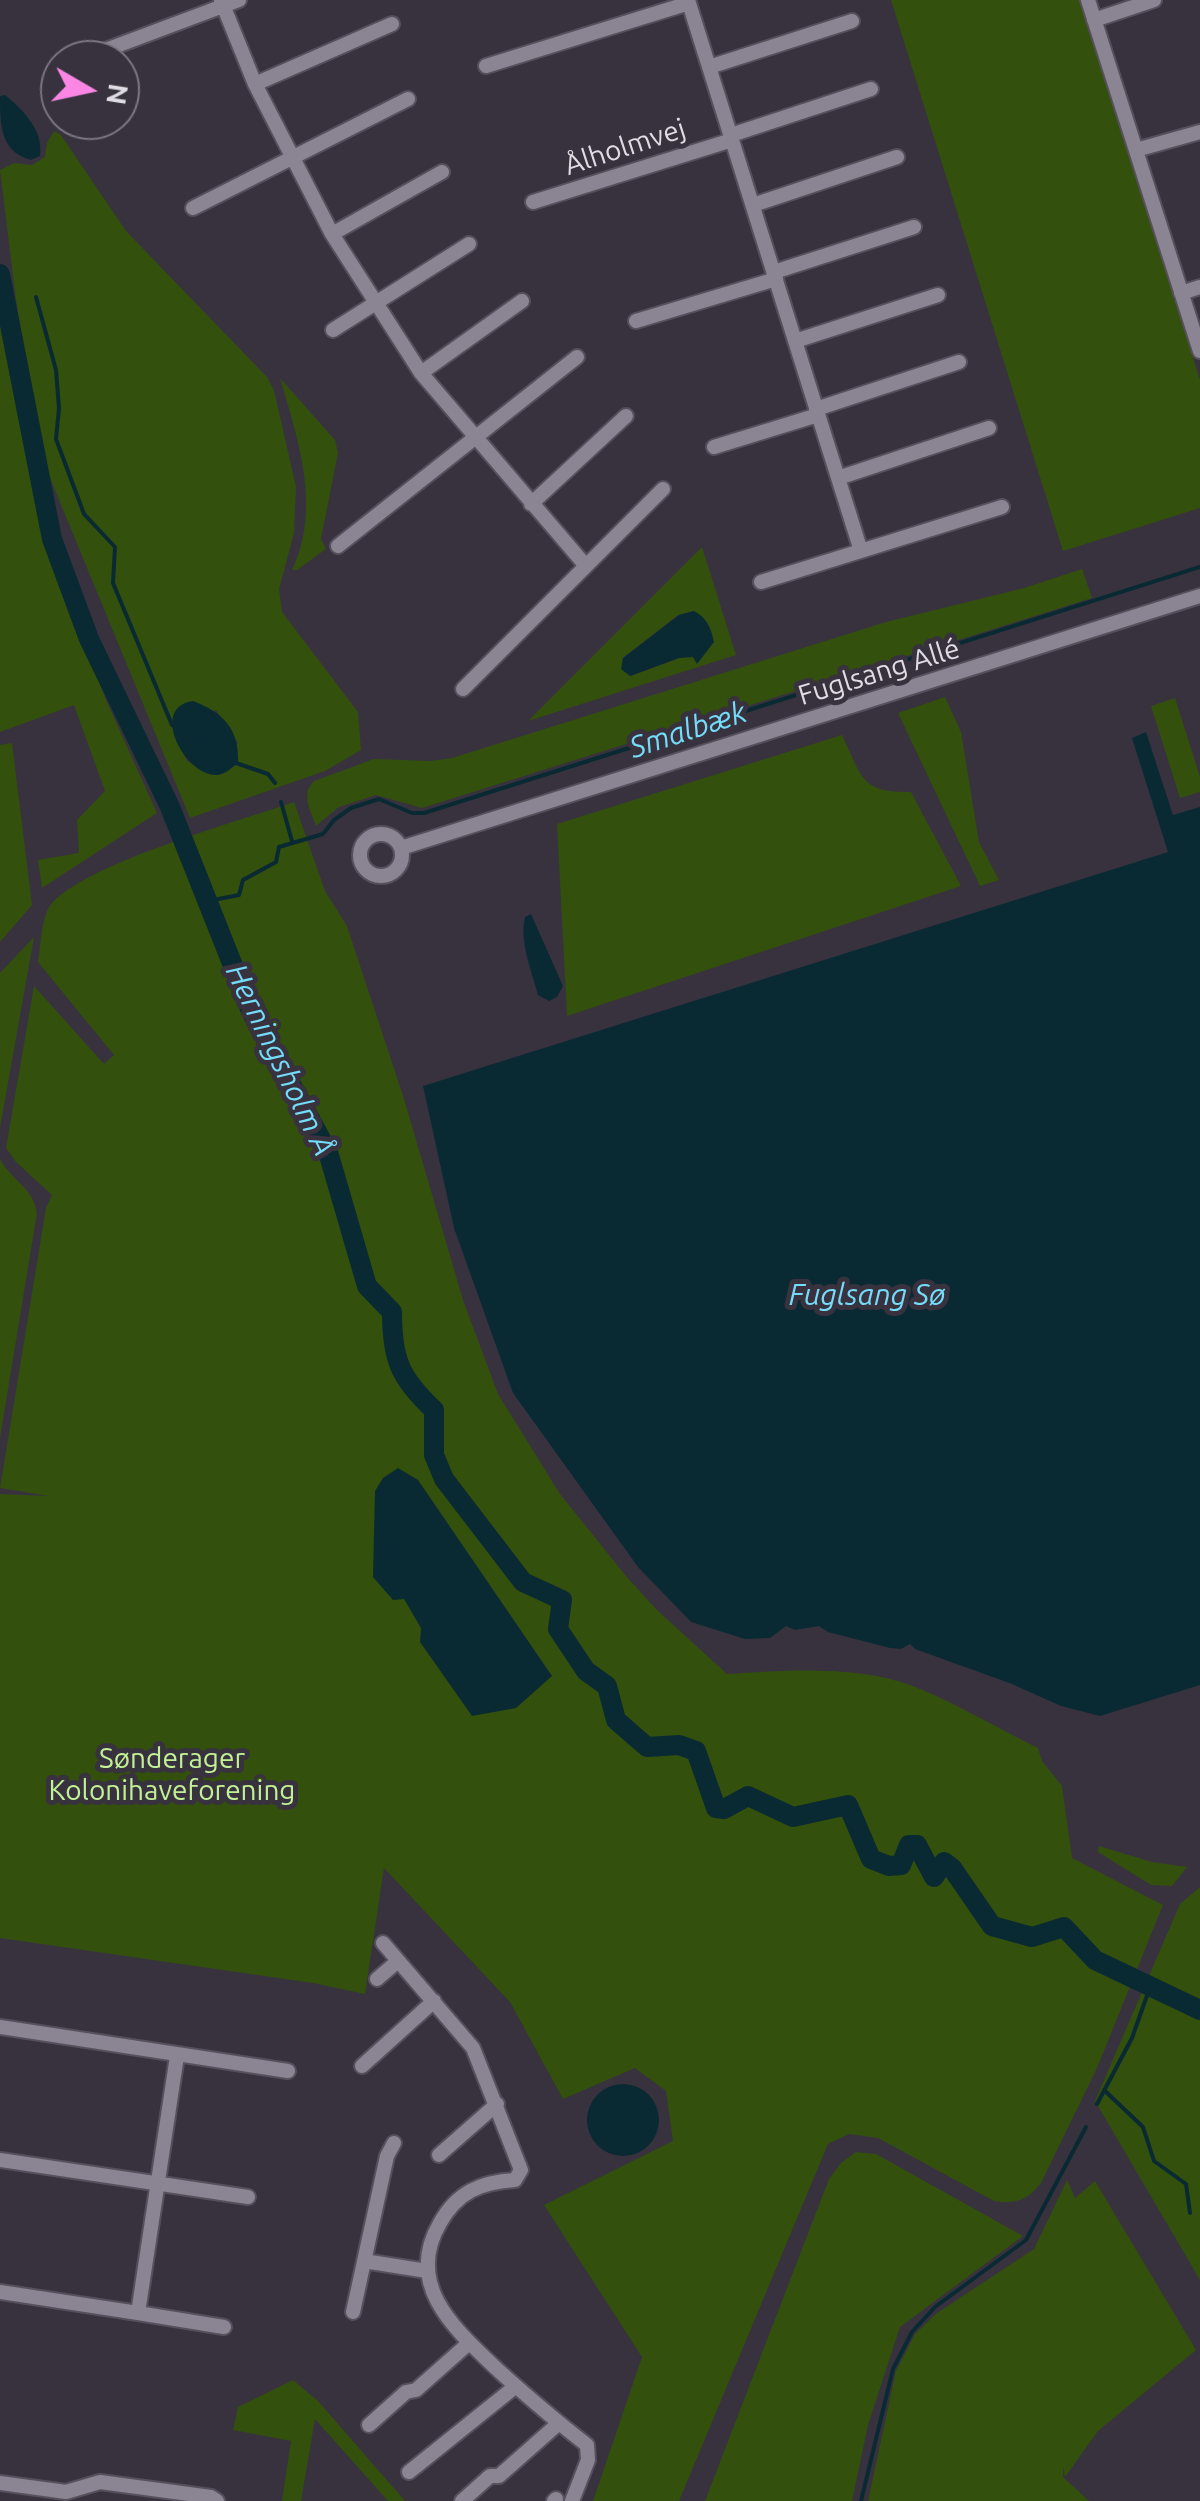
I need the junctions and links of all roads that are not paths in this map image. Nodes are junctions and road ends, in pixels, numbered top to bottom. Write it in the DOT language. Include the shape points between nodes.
graph roads {
  1 [pos="238,0"];
  2 [pos="1088,0"];
  3 [pos="1154,0"];
  4 [pos="689,2"];
  5 [pos="222,3"];
  6 [pos="1094,20"];
  7 [pos="852,21"];
  8 [pos="392,24"];
  9 [pos="130,40"];
  10 [pos="486,66"];
  11 [pos="710,68"];
  12 [pos="256,84"];
  13 [pos="871,90"];
  14 [pos="408,99"];
  15 [pos="1200,132"];
  16 [pos="732,137"];
  17 [pos="1136,150"];
  18 [pos="897,157"];
  19 [pos="292,160"];
  20 [pos="442,172"];
  21 [pos="533,202"];
  22 [pos="753,205"];
  23 [pos="194,208"];
  24 [pos="914,227"];
  25 [pos="332,234"];
  26 [pos="470,244"];
  27 [pos="775,276"];
  28 [pos="1200,286"];
  29 [pos="1181,292"];
  30 [pos="938,295"];
  31 [pos="522,301"];
  32 [pos="378,302"];
  33 [pos="636,320"];
  34 [pos="333,330"];
  35 [pos="795,341"];
  36 [pos="1200,351"];
  37 [pos="577,357"];
  38 [pos="959,362"];
  39 [pos="421,373"];
  40 [pos="817,412"];
  41 [pos="626,416"];
  42 [pos="989,428"];
  43 [pos="474,438"];
  44 [pos="714,447"];
  45 [pos="838,478"];
  46 [pos="663,488"];
  47 [pos="531,504"];
  48 [pos="1002,507"];
  49 [pos="338,546"];
  50 [pos="861,551"];
  51 [pos="586,566"];
  52 [pos="761,582"];
  53 [pos="1200,596"];
  54 [pos="463,689"];
  55 [pos="401,848"];
  56 [pos="383,1943"];
  57 [pos="398,1961"];
  58 [pos="377,1979"];
  59 [pos="434,2002"];
  60 [pos="0,2027"];
  61 [pos="177,2056"];
  62 [pos="362,2066"];
  63 [pos="288,2072"];
  64 [pos="497,2104"];
  65 [pos="394,2143"];
  66 [pos="438,2155"];
  67 [pos="0,2160"];
  68 [pos="158,2183"];
  69 [pos="248,2197"];
  70 [pos="364,2261"];
  71 [pos="428,2271"];
  72 [pos="0,2292"];
  73 [pos="353,2312"];
  74 [pos="138,2313"];
  75 [pos="224,2327"];
  76 [pos="469,2343"];
  77 [pos="516,2386"];
  78 [pos="559,2423"];
  79 [pos="369,2424"];
  80 [pos="410,2472"];
  81 [pos="0,2484"];
  82 [pos="83,2494"];
  83 [pos="217,2500"];
  84 [pos="462,2501"];
  85 [pos="572,2501"];
  1 -- 5 [label="street"];
  2 -- 6 [label="street"];
  3 -- 6 [label="street"];
  4 -- 10 [label="street"];
  4 -- 11 [label="street"];
  5 -- 9 [label="street"];
  5 -- 12 [label="street"];
  6 -- 17 [label="street"];
  7 -- 11 [label="street"];
  8 -- 12 [label="street"];
  11 -- 16 [label="street"];
  12 -- 19 [label="street"];
  13 -- 16 [label="street, Ålholmvej"];
  14 -- 19 [label="street"];
  15 -- 17 [label="street"];
  16 -- 21 [label="street, Ålholmvej"];
  16 -- 22 [label="street"];
  17 -- 29 [label="street"];
  18 -- 22 [label="street"];
  19 -- 23 [label="street"];
  19 -- 25 [label="street"];
  20 -- 25 [label="street"];
  22 -- 27 [label="street"];
  24 -- 27 [label="street"];
  25 -- 32 [label="street"];
  26 -- 32 [label="street"];
  27 -- 33 [label="street"];
  27 -- 35 [label="street"];
  28 -- 29 [label="street"];
  29 -- 36 [label="street"];
  30 -- 35 [label="street"];
  31 -- 39 [label="street"];
  32 -- 34 [label="street"];
  32 -- 39 [label="street"];
  35 -- 40 [label="street"];
  37 -- 43 [label="street"];
  38 -- 40 [label="street"];
  39 -- 43 [label="street"];
  40 -- 44 [label="street"];
  40 -- 45 [label="street"];
  41 -- 47 [label="street"];
  42 -- 45 [label="street"];
  43 -- 47 [label="street"];
  43 -- 49 [label="street"];
  45 -- 50 [label="street"];
  46 -- 51 [label="street"];
  47 -- 51 [label="street"];
  48 -- 50 [label="street"];
  50 -- 52 [label="street"];
  51 -- 54 [label="street"];
  53 -- 55 [label="street, Fuglsang Allé"];
  56 -- 57 [label="street"];
  57 -- 58 [label="street"];
  57 -- 59 [label="street"];
  59 -- 62 [label="street"];
  59 -- 64 [label="street" via="474,2048"];
  60 -- 61 [label="street"];
  61 -- 63 [label="street"];
  61 -- 68 [label="street"];
  64 -- 66 [label="street"];
  64 -- 71 [label="street" via="520,2176 478,2186 450,2207 434,2233"];
  65 -- 70 [label="street"];
  67 -- 68 [label="street"];
  68 -- 69 [label="street"];
  68 -- 74 [label="street"];
  70 -- 71 [label="street"];
  70 -- 73 [label="street"];
  71 -- 76 [label="street" via="447,2320"];
  72 -- 74 [label="street"];
  74 -- 75 [label="street"];
  76 -- 77 [label="street"];
  76 -- 79 [label="street"];
  77 -- 78 [label="street"];
  77 -- 80 [label="street"];
  78 -- 84 [label="street"];
  78 -- 85 [label="street" via="590,2452"];
  81 -- 82 [label="street"];
  82 -- 83 [label="street" via="100,2482"];
}
